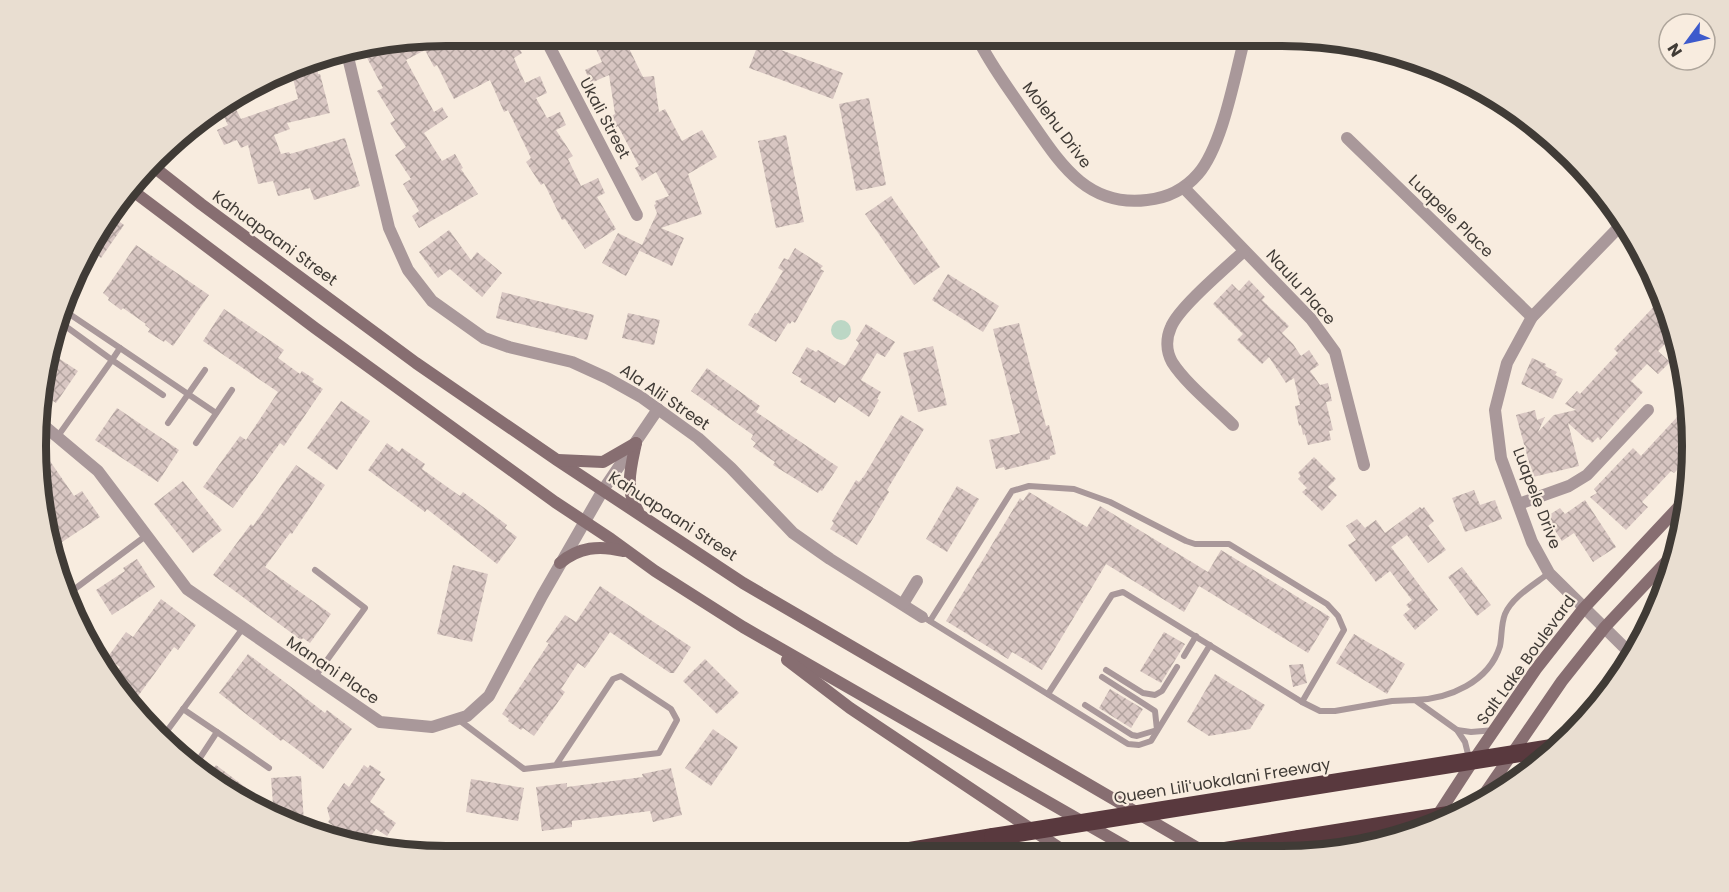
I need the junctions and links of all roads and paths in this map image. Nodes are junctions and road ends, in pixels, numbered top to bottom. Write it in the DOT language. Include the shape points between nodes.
graph roads {
  1 [pos="549,46"];
  2 [pos="982,46"];
  3 [pos="1243,46"];
  4 [pos="348,59"];
  5 [pos="1347,138"];
  6 [pos="158,170"];
  7 [pos="1184,188"];
  8 [pos="137,194"];
  9 [pos="637,215"];
  10 [pos="1618,228"];
  11 [pos="1244,251"];
  12 [pos="69,314"];
  13 [pos="1532,317"];
  14 [pos="68,328"];
  15 [pos="120,348"];
  16 [pos="112,360"];
  17 [pos="205,370"];
  18 [pos="232,390"];
  19 [pos="188,394"];
  20 [pos="163,395"];
  21 [pos="658,409"];
  22 [pos="1648,410"];
  23 [pos="216,413"];
  24 [pos="168,423"];
  25 [pos="1233,425"];
  26 [pos="47,428"];
  27 [pos="58,436"];
  28 [pos="196,443"];
  29 [pos="636,443"];
  30 [pos="557,460"];
  31 [pos="1364,465"];
  32 [pos="603,490"];
  33 [pos="1519,504"];
  34 [pos="1677,508"];
  35 [pos="640,514"];
  36 [pos="585,522"];
  37 [pos="147,534"];
  38 [pos="628,552"];
  39 [pos="560,563"];
  40 [pos="1664,564"];
  41 [pos="315,570"];
  42 [pos="1549,573"];
  43 [pos="917,581"];
  44 [pos="74,590"];
  45 [pos="903,604"];
  46 [pos="1584,608"];
  47 [pos="926,619"];
  48 [pos="743,627"];
  49 [pos="1605,627"];
  50 [pos="243,628"];
  51 [pos="1196,636"];
  52 [pos="1210,645"];
  53 [pos="1627,650"];
  54 [pos="1184,656"];
  55 [pos="1177,667"];
  56 [pos="1106,670"];
  57 [pos="1102,677"];
  58 [pos="314,678"];
  59 [pos="1048,694"];
  60 [pos="1415,700"];
  61 [pos="1302,702"];
  62 [pos="1085,705"];
  63 [pos="183,709"];
  64 [pos="1155,711"];
  65 [pos="1167,717"];
  66 [pos="459,720"];
  67 [pos="1457,729"];
  68 [pos="1157,730"];
  69 [pos="1495,730"];
  70 [pos="167,731"];
  71 [pos="217,732"];
  72 [pos="1542,750"];
  73 [pos="198,759"];
  74 [pos="1471,764"];
  75 [pos="556,765"];
  76 [pos="269,768"];
  77 [pos="1488,789"];
  78 [pos="1439,814"];
  79 [pos="1426,819"];
  80 [pos="942,846"];
  81 [pos="1056,846"];
  82 [pos="1125,846"];
  83 [pos="1194,846"];
  84 [pos="1258,846"];
  1 -- 9 [label="street, Ukali Street"];
  2 -- 7 [label="street, Molehu Drive" via="1059,160 1085,186 1110,199 1126,201 1154,199"];
  3 -- 7 [label="street, Molehu Drive" via="1214,151"];
  4 -- 21 [label="street, Ala Alii Street" via="385,217 398,253 422,290 449,315 484,338 572,362"];
  5 -- 13 [label="street, Luapele Place"];
  6 -- 30 [label="main road, Kahuapaani Street" via="416,363"];
  7 -- 11 [label="street, Naulu Place"];
  8 -- 36 [label="main road" via="324,335"];
  10 -- 13 [label="street, Luapele Drive"];
  11 -- 25 [label="street" via="1180,313 1167,339 1172,362"];
  11 -- 31 [label="street, Naulu Place" via="1311,319 1335,352"];
  12 -- 15 [label="lane"];
  13 -- 33 [label="street, Luapele Drive" via="1507,363 1495,410 1501,458"];
  14 -- 16 [label="lane"];
  15 -- 16 [label="lane"];
  15 -- 19 [label="lane"];
  16 -- 20 [label="lane"];
  16 -- 27 [label="lane"];
  17 -- 19 [label="lane"];
  18 -- 23 [label="lane"];
  19 -- 23 [label="lane"];
  19 -- 24 [label="lane"];
  21 -- 29 [label="street, Manani Place"];
  21 -- 45 [label="street, Ala Alii Street" via="698,438 793,533"];
  22 -- 33 [label="street" via="1587,475 1569,486"];
  23 -- 28 [label="lane"];
  26 -- 27 [label="street, Manani Place"];
  27 -- 37 [label="street, Manani Place" via="98,471"];
  29 -- 30 [label="main road" via="603,462"];
  29 -- 32 [label="street, Manani Place"];
  29 -- 35 [label="main road" via="628,484"];
  30 -- 32 [label="main road, Kahuapaani Street"];
  32 -- 35 [label="main road, Kahuapaani Street"];
  32 -- 36 [label="street, Manani Place"];
  33 -- 42 [label="street, Luapele Drive" via="1532,542"];
  34 -- 46 [label="main road, Salt Lake Boulevard"];
  35 -- 83 [label="main road, Kahuapaani Street" via="743,583"];
  36 -- 38 [label="main road"];
  36 -- 39 [label="street, Manani Place"];
  37 -- 44 [label="lane"];
  37 -- 50 [label="street, Manani Place" via="187,589"];
  38 -- 39 [label="main road" via="607,547 578,550"];
  38 -- 48 [label="main road"];
  39 -- 66 [label="street, Manani Place" via="489,696"];
  40 -- 49 [label="main road"];
  41 -- 58 [label="lane" via="365,608"];
  42 -- 46 [label="street, Luapele Drive"];
  42 -- 60 [label="lane" via="1510,606 1499,648 1486,671 1452,694"];
  43 -- 45 [label="street"];
  45 -- 47 [label="street, Ala Alii Street"];
  46 -- 49 [label="street, Luapele Drive"];
  46 -- 69 [label="main road, Salt Lake Boulevard"];
  47 -- 59 [label="lane"];
  47 -- 61 [label="lane" via="1012,491 1029,486 1074,489 1110,502 1195,544 1229,544 1327,604 1344,630"];
  48 -- 81 [label="main road" via="850,708"];
  48 -- 82 [label="main road"];
  49 -- 53 [label="street, Luapele Drive"];
  49 -- 77 [label="main road" via="1562,681"];
  50 -- 58 [label="street, Manani Place"];
  50 -- 63 [label="lane"];
  51 -- 52 [label="lane"];
  51 -- 54 [label="lane"];
  51 -- 59 [label="lane" via="1118,592 1112,595"];
  52 -- 61 [label="lane"];
  52 -- 65 [label="lane"];
  55 -- 56 [label="lane" via="1162,691 1155,695 1143,693"];
  57 -- 64 [label="lane"];
  58 -- 66 [label="street, Manani Place" via="381,722 432,727"];
  59 -- 68 [label="lane" via="1128,744 1151,741"];
  60 -- 61 [label="lane" via="1335,711 1320,711"];
  60 -- 67 [label="lane"];
  62 -- 68 [label="lane" via="1132,735"];
  63 -- 70 [label="lane"];
  63 -- 71 [label="lane"];
  64 -- 65 [label="lane"];
  64 -- 68 [label="lane"];
  65 -- 68 [label="lane"];
  66 -- 75 [label="lane" via="524,769"];
  67 -- 69 [label="lane"];
  67 -- 74 [label="lane"];
  69 -- 74 [label="main road, Salt Lake Boulevard"];
  71 -- 73 [label="lane"];
  71 -- 76 [label="lane"];
  72 -- 80 [label="highway, Queen Liliʻuokalani Freeway, bridge"];
  74 -- 78 [label="main road, Salt Lake Boulevard"];
  75 -- 75 [label="lane" via="659,753 676,720 671,709 621,676 613,679"];
  79 -- 84 [label="highway, bridge"];
}
